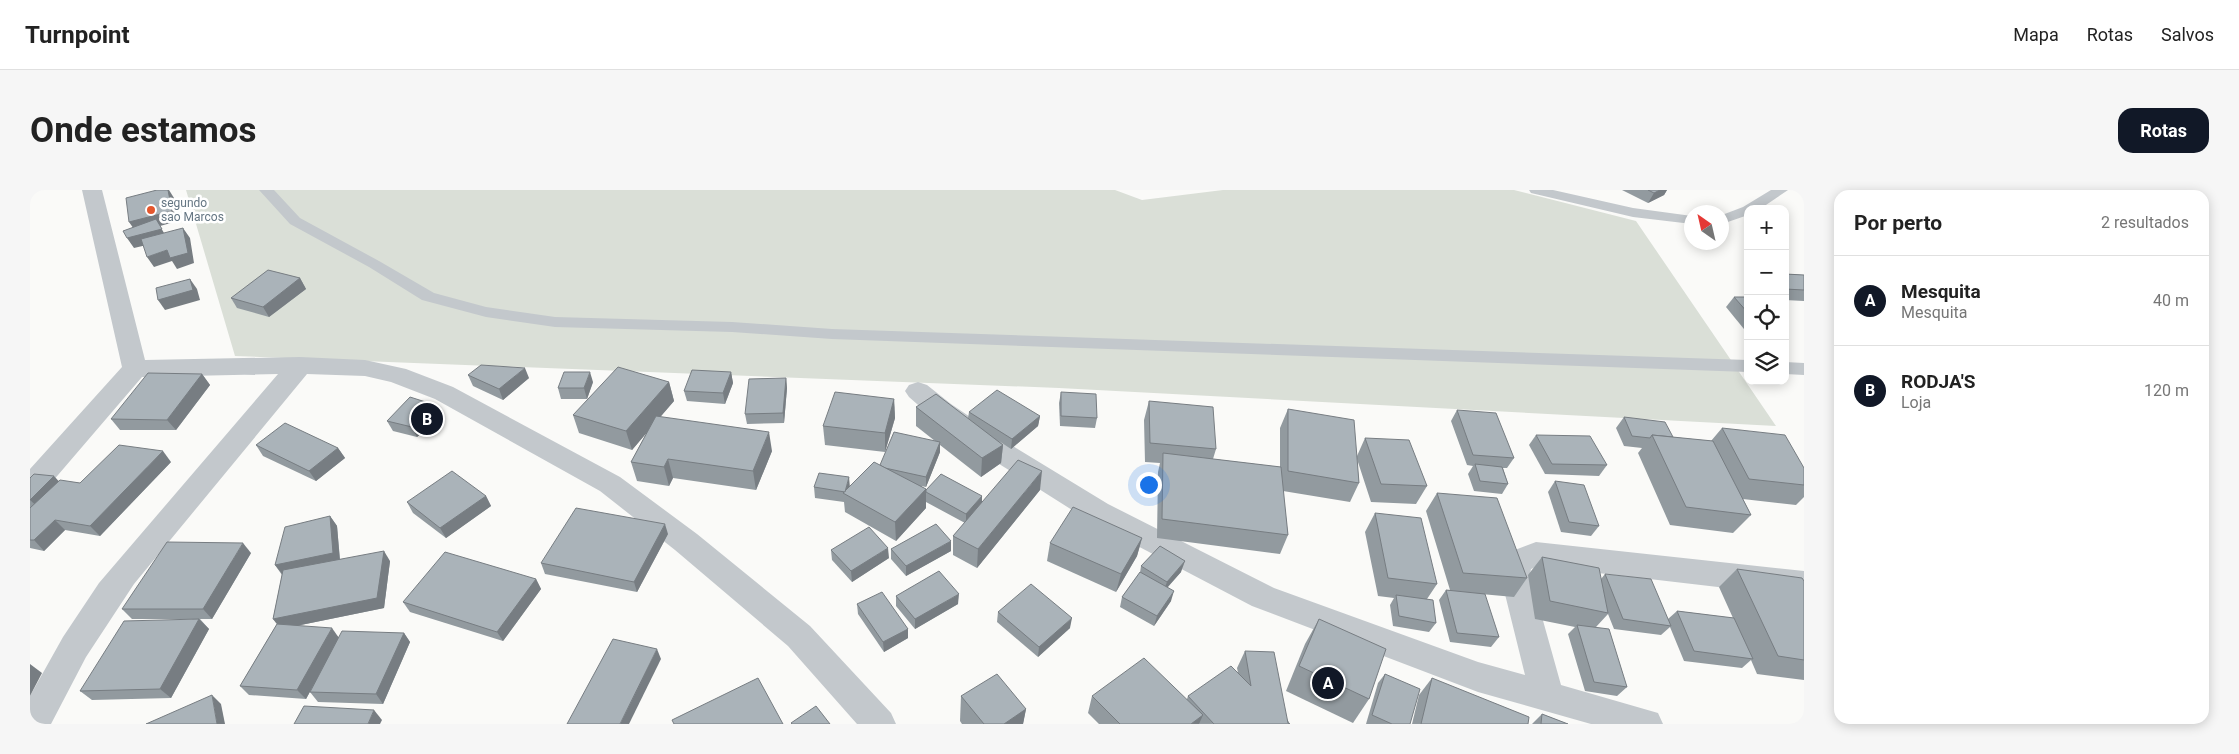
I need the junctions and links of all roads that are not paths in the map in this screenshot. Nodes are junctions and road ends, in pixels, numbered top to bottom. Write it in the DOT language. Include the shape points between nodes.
graph roads {
  1 [pos="92,190"];
  2 [pos="266,190"];
  3 [pos="1536,190"];
  4 [pos="1781,190"];
  5 [pos="1755,205"];
  6 [pos="1744,211"];
  7 [pos="1729,217"];
  8 [pos="1684,219"];
  9 [pos="300,365"];
  10 [pos="1744,366"];
  11 [pos="1789,368"];
  12 [pos="1804,368"];
  13 [pos="135,369"];
  14 [pos="918,391"];
  15 [pos="30,488"];
  16 [pos="1804,584"];
  17 [pos="1547,696"];
  18 [pos="34,724"];
  19 [pos="879,724"];
  20 [pos="1646,724"];
  1 -- 13 [label="street"];
  2 -- 10 [label="lane" via="295,221 428,297 486,312 555,322"];
  3 -- 8 [label="lane"];
  4 -- 5 [label="lane"];
  6 -- 7 [label="lane"];
  9 -- 13 [label="street"];
  9 -- 18 [label="street" via="123,575 97,611"];
  9 -- 19 [label="street" via="365,368 397,375 444,393 610,484 686,542 798,636"];
  11 -- 12 [label="lane"];
  13 -- 15 [label="street"];
  14 -- 17 [label="street" via="1006,455 1098,512 1264,597 1478,677"];
  16 -- 17 [label="street" via="1536,554 1518,562 1515,574"];
  17 -- 20 [label="street"];
}
